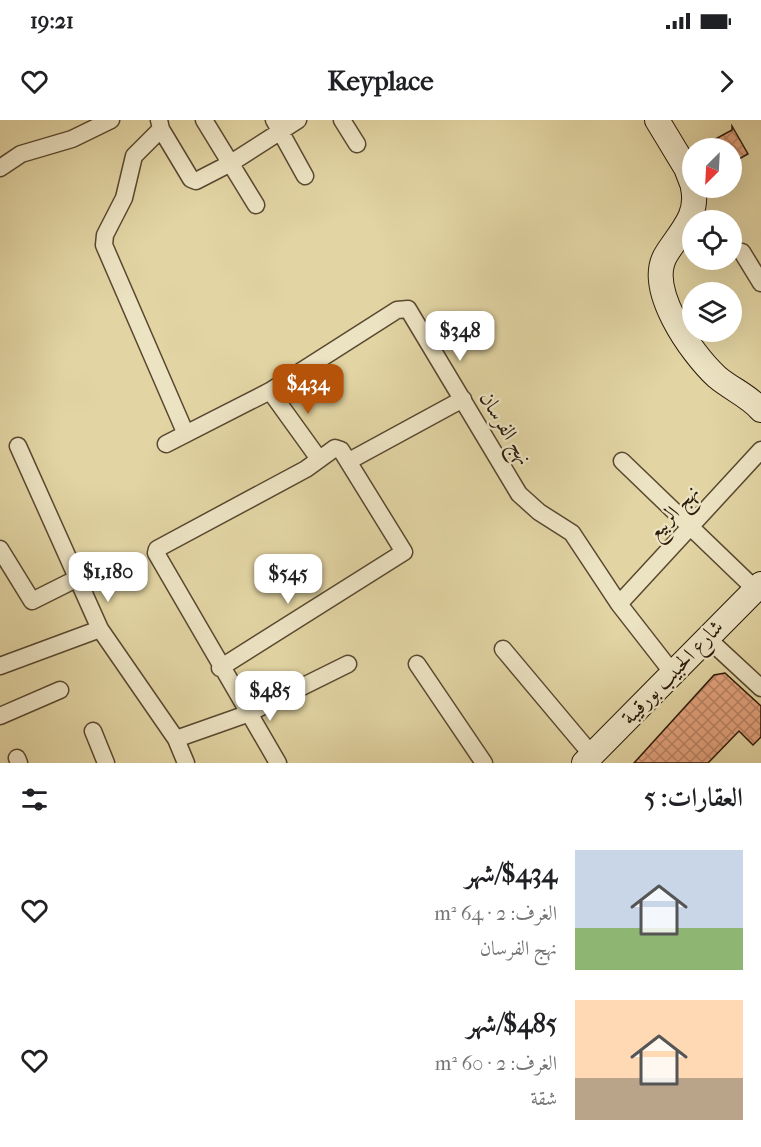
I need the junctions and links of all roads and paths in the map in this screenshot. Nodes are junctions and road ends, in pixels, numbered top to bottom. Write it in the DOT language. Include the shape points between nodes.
graph roads {
  1 [pos="111,120"];
  2 [pos="204,120"];
  3 [pos="298,120"];
  4 [pos="342,120"];
  5 [pos="657,120"];
  6 [pos="160,124"];
  7 [pos="277,125"];
  8 [pos="357,144"];
  9 [pos="231,163"];
  10 [pos="682,167"];
  11 [pos="0,168"];
  12 [pos="305,176"];
  13 [pos="695,198"];
  14 [pos="255,205"];
  15 [pos="742,252"];
  16 [pos="761,283"];
  17 [pos="270,391"];
  18 [pos="463,399"];
  19 [pos="759,404"];
  20 [pos="185,432"];
  21 [pos="166,444"];
  22 [pos="18,446"];
  23 [pos="761,450"];
  24 [pos="319,459"];
  25 [pos="349,461"];
  26 [pos="622,461"];
  27 [pos="689,528"];
  28 [pos="0,549"];
  29 [pos="78,578"];
  30 [pos="758,586"];
  31 [pos="618,604"];
  32 [pos="100,629"];
  33 [pos="706,637"];
  34 [pos="503,649"];
  35 [pos="348,664"];
  36 [pos="417,664"];
  37 [pos="0,666"];
  38 [pos="220,668"];
  39 [pos="672,672"];
  40 [pos="761,688"];
  41 [pos="60,690"];
  42 [pos="247,714"];
  43 [pos="0,716"];
  44 [pos="93,731"];
  45 [pos="176,739"];
  46 [pos="588,759"];
  47 [pos="106,763"];
  48 [pos="186,763"];
  49 [pos="278,763"];
  50 [pos="484,763"];
  1 -- 11 [label="street" via="72,139 21,154"];
  2 -- 9 [label="street"];
  3 -- 7 [label="street"];
  4 -- 8 [label="street"];
  5 -- 10 [label="street"];
  6 -- 9 [label="street" via="194,181"];
  6 -- 20 [label="street" via="134,156 124,198 104,245"];
  7 -- 9 [label="street"];
  7 -- 12 [label="street"];
  9 -- 14 [label="street"];
  13 -- 19 [label="street" via="691,218 662,262 663,294 670,313 708,367 720,380"];
  15 -- 16 [label="street"];
  17 -- 18 [label="street, نهج الفرسان" via="403,308 411,313"];
  17 -- 20 [label="street, نهج الفرسان"];
  17 -- 24 [label="street"];
  18 -- 25 [label="street"];
  18 -- 31 [label="street, نهج الفرسان" via="519,494 572,533"];
  20 -- 21 [label="street, نهج الفرسان"];
  22 -- 29 [label="street"];
  23 -- 27 [label="street, نهج الربيع"];
  24 -- 25 [label="street" via="335,448 344,452"];
  24 -- 38 [label="street" via="157,549 156,555"];
  25 -- 38 [label="street" via="404,552"];
  26 -- 27 [label="street"];
  27 -- 30 [label="street"];
  27 -- 31 [label="street, نهج الربيع"];
  28 -- 29 [label="street" via="32,601"];
  29 -- 32 [label="street"];
  30 -- 33 [label="street, شارع الحبيب بورقيبة"];
  31 -- 39 [label="street, نهج الفرسان"];
  32 -- 37 [label="street"];
  32 -- 45 [label="street"];
  33 -- 39 [label="street, شارع الحبيب بورقيبة"];
  33 -- 40 [label="street"];
  34 -- 46 [label="street"];
  35 -- 42 [label="street"];
  36 -- 50 [label="street"];
  38 -- 42 [label="street"];
  39 -- 46 [label="street, شارع الحبيب بورقيبة"];
  41 -- 43 [label="street"];
  42 -- 45 [label="street"];
  42 -- 49 [label="street"];
  44 -- 47 [label="street"];
  45 -- 48 [label="street"];
}
